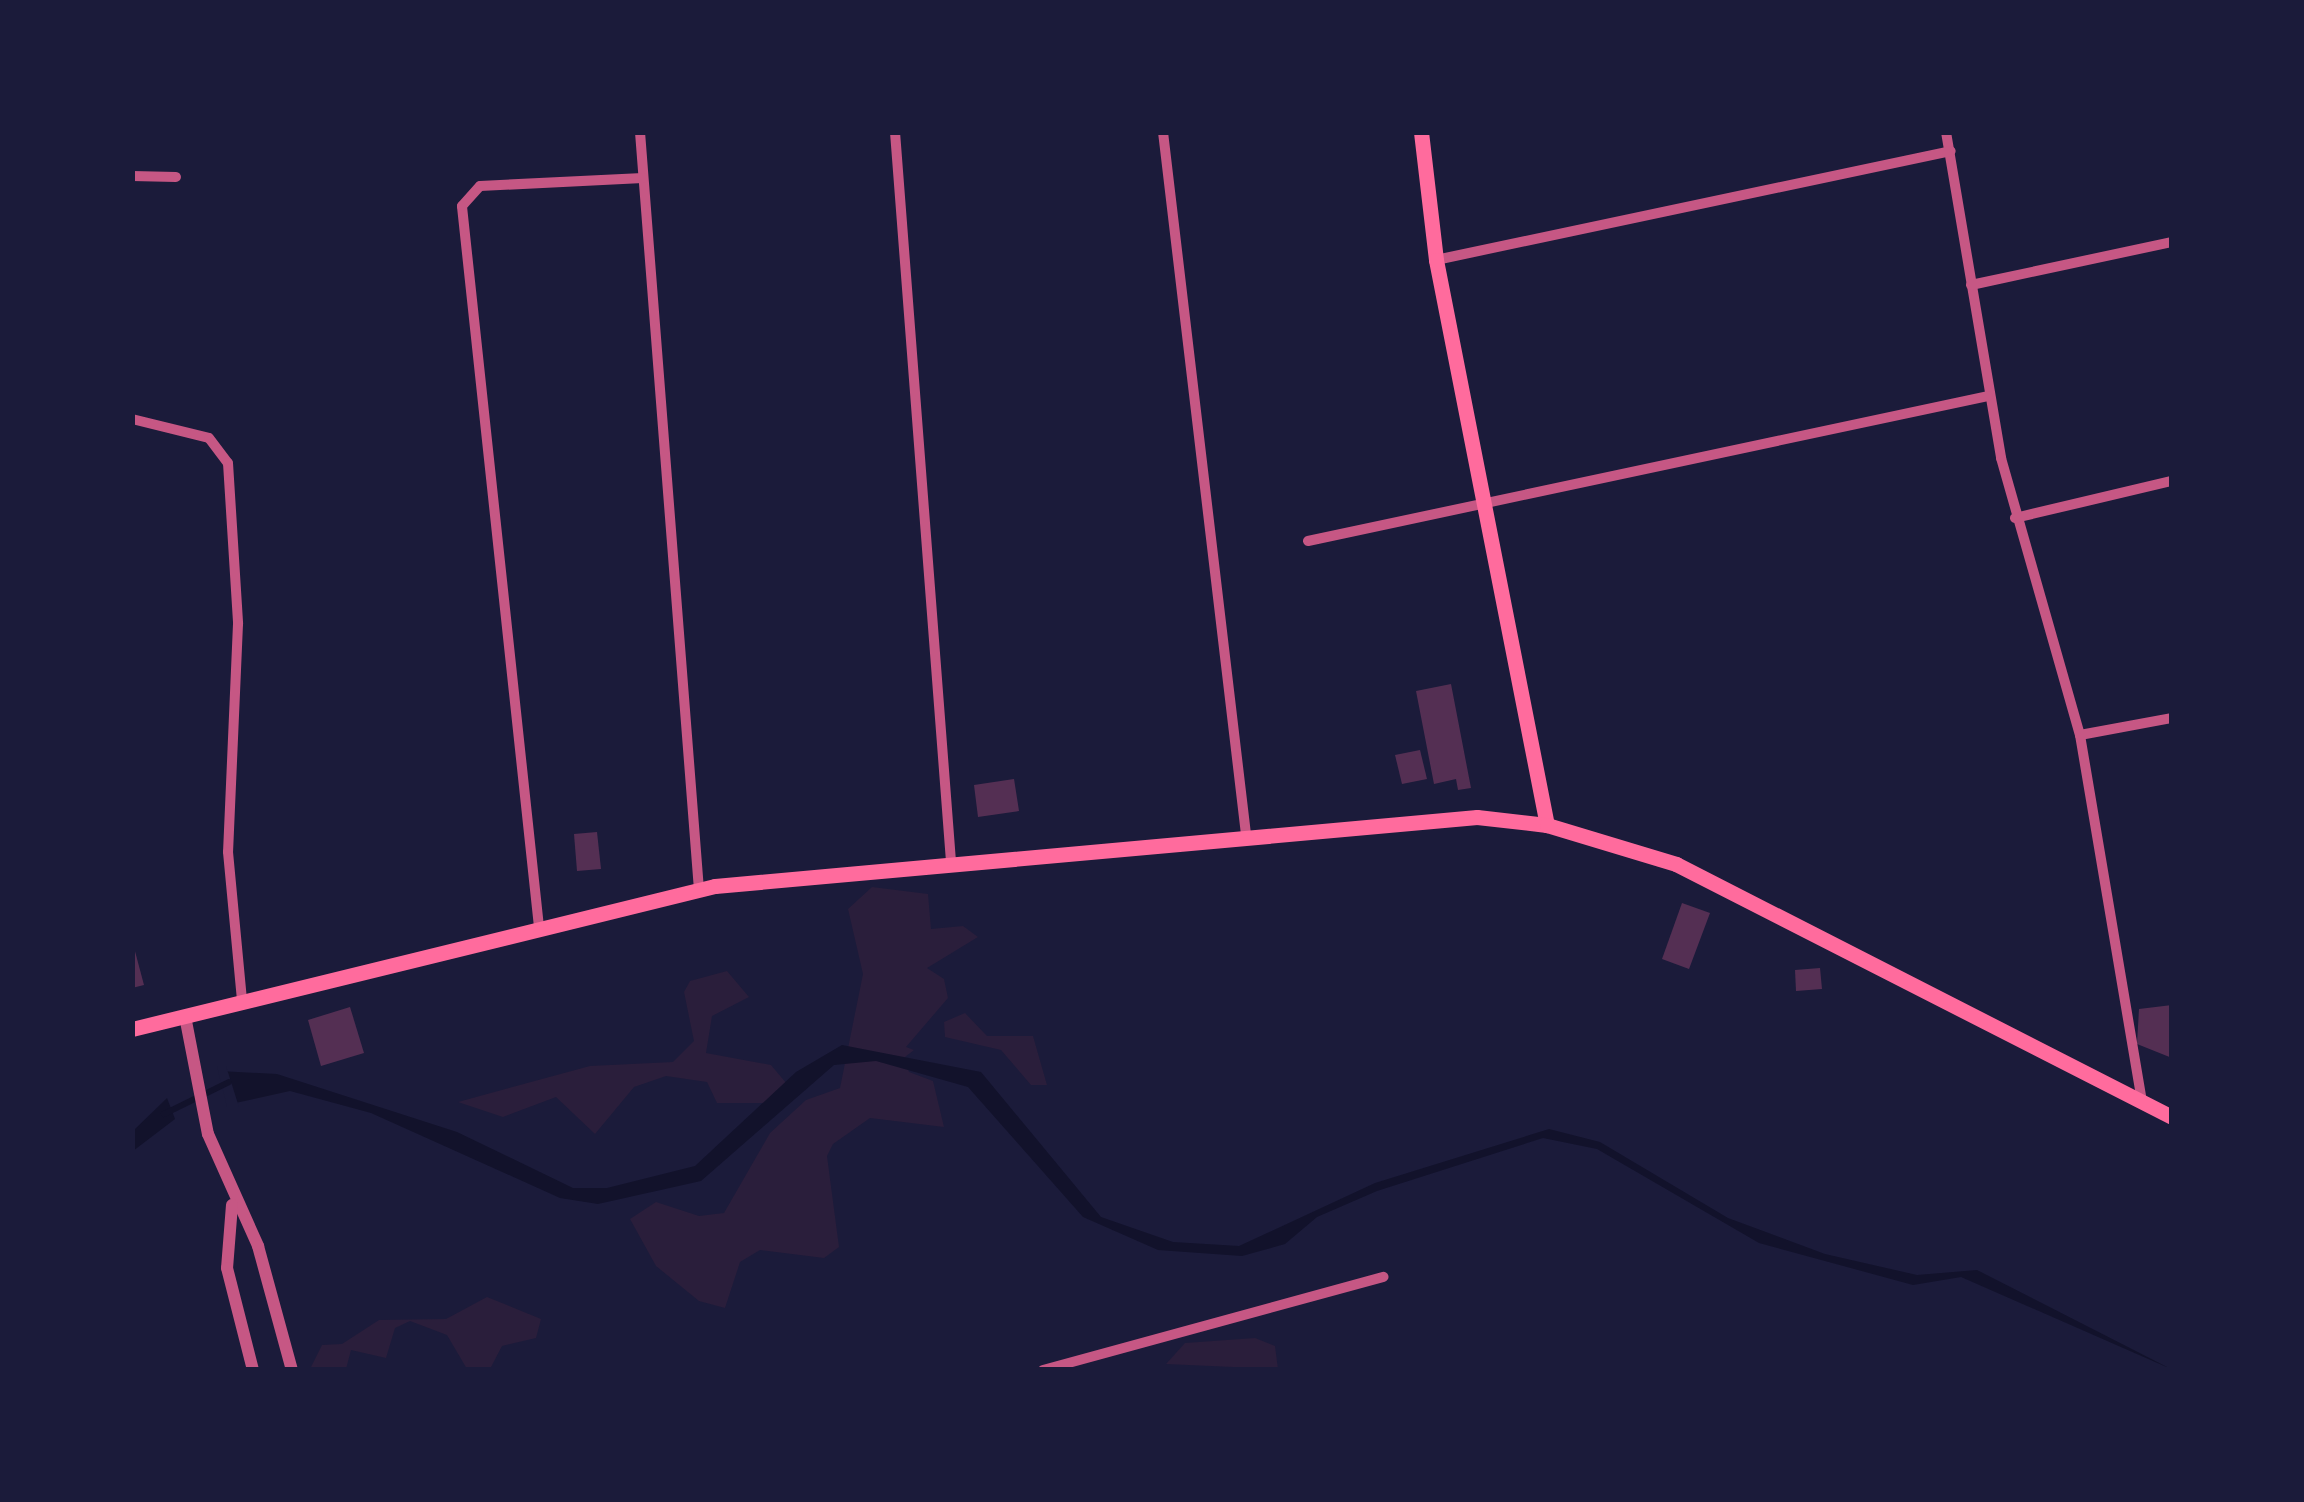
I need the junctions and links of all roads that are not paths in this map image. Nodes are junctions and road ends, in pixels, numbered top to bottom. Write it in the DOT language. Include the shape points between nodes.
graph roads {
  1 [pos="640,132"];
  2 [pos="895,132"];
  3 [pos="1163,132"];
  4 [pos="1422,132"];
  5 [pos="1946,132"];
  6 [pos="1950,152"];
  7 [pos="132,176"];
  8 [pos="176,177"];
  9 [pos="643,178"];
  10 [pos="2172,242"];
  11 [pos="1436,260"];
  12 [pos="1970,285"];
  13 [pos="1988,396"];
  14 [pos="132,418"];
  15 [pos="2172,481"];
  16 [pos="1484,510"];
  17 [pos="2015,518"];
  18 [pos="1308,541"];
  19 [pos="2172,718"];
  20 [pos="2080,735"];
  21 [pos="1548,825"];
  22 [pos="1246,834"];
  23 [pos="950,861"];
  24 [pos="699,890"];
  25 [pos="540,927"];
  26 [pos="242,1001"];
  27 [pos="184,1016"];
  28 [pos="132,1029"];
  29 [pos="2142,1102"];
  30 [pos="2172,1117"];
  31 [pos="233,1202"];
  32 [pos="1384,1277"];
  33 [pos="253,1370"];
  34 [pos="292,1370"];
  35 [pos="1043,1370"];
  1 -- 9 [label="street"];
  2 -- 23 [label="street"];
  3 -- 22 [label="street"];
  4 -- 11 [label="main road"];
  5 -- 6 [label="street"];
  6 -- 11 [label="street"];
  6 -- 12 [label="street"];
  7 -- 8 [label="street"];
  9 -- 24 [label="street"];
  9 -- 25 [label="street" via="480,186 462,206"];
  10 -- 12 [label="street"];
  11 -- 16 [label="main road"];
  12 -- 13 [label="street"];
  13 -- 16 [label="street"];
  13 -- 17 [label="street"];
  14 -- 26 [label="street" via="209,438 228,463 238,624 228,852"];
  15 -- 17 [label="street"];
  16 -- 18 [label="street"];
  16 -- 21 [label="main road"];
  17 -- 20 [label="street"];
  19 -- 20 [label="street"];
  20 -- 29 [label="street"];
  21 -- 22 [label="main road" via="1478,817"];
  21 -- 29 [label="main road" via="1676,864"];
  22 -- 23 [label="main road"];
  23 -- 24 [label="main road"];
  24 -- 25 [label="main road"];
  25 -- 26 [label="main road"];
  26 -- 27 [label="main road"];
  27 -- 28 [label="main road"];
  27 -- 31 [label="street" via="208,1134"];
  29 -- 30 [label="main road"];
  31 -- 33 [label="street" via="227,1268"];
  31 -- 34 [label="street" via="258,1246"];
  32 -- 35 [label="street"];
}
